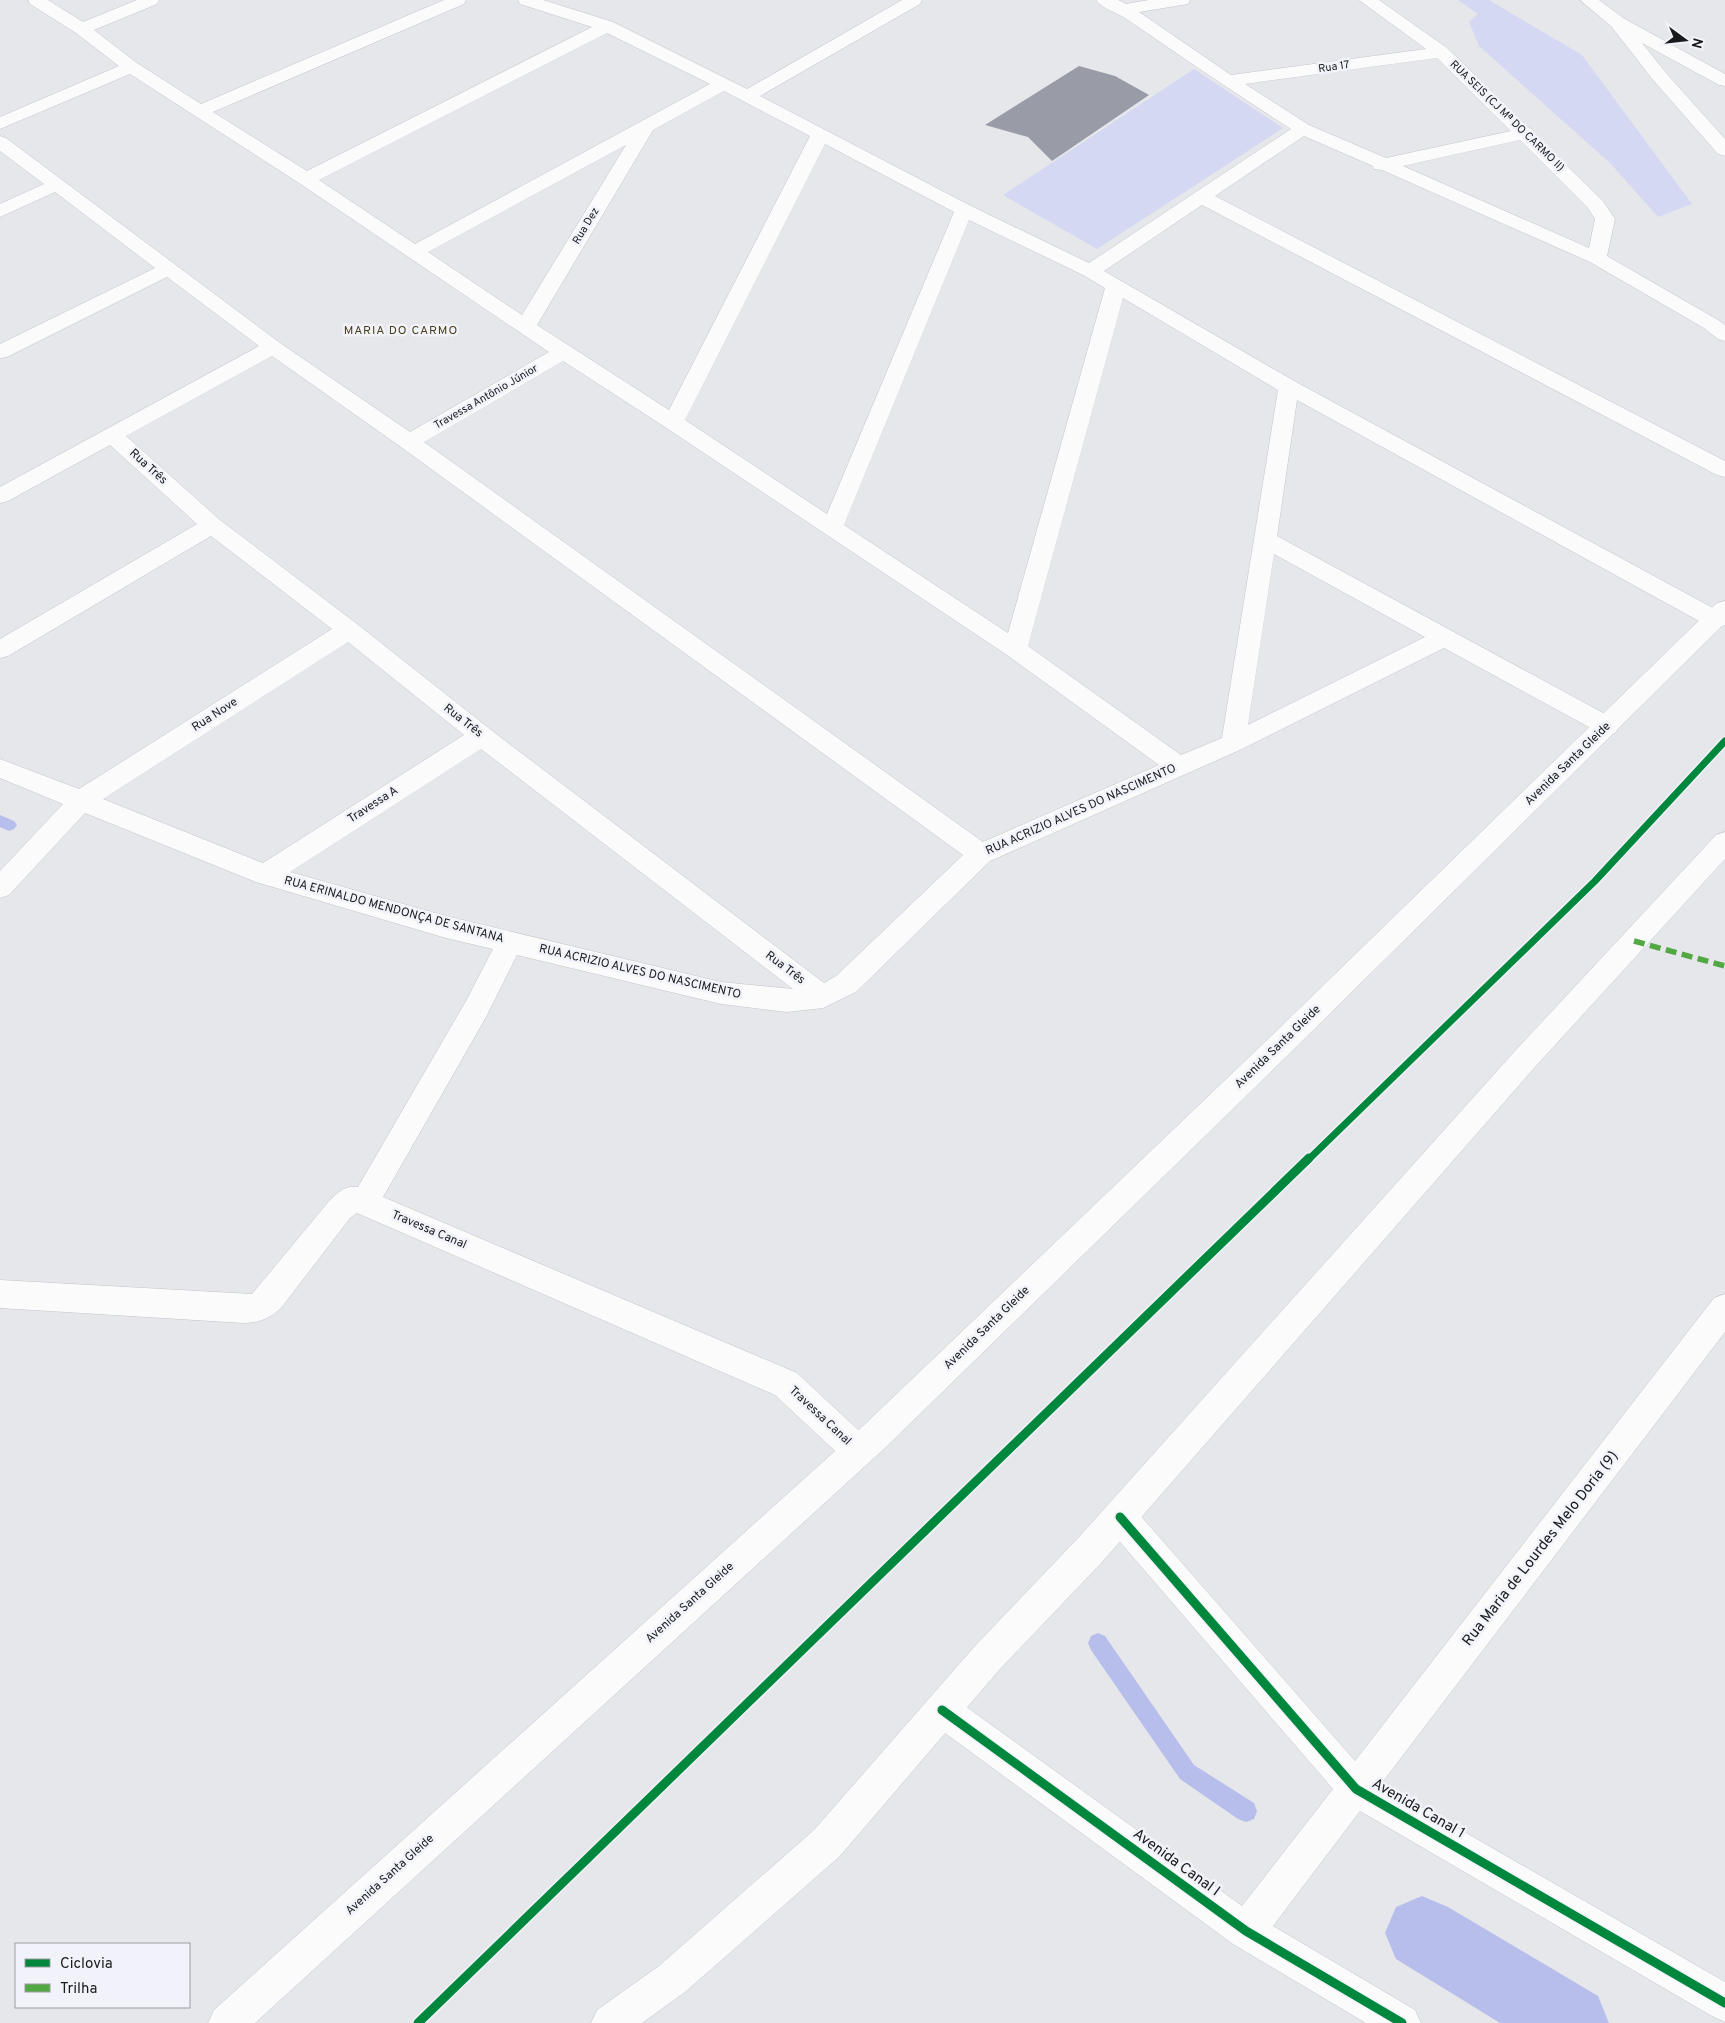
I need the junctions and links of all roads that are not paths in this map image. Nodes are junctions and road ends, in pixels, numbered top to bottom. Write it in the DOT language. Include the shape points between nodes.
graph roads {
  1 [pos="36,0"];
  2 [pos="151,0"];
  3 [pos="458,0"];
  4 [pos="526,0"];
  5 [pos="914,0"];
  6 [pos="1104,0"];
  7 [pos="1182,0"];
  8 [pos="1367,0"];
  9 [pos="1588,0"];
  10 [pos="1124,8"];
  11 [pos="1617,22"];
  12 [pos="606,26"];
  13 [pos="82,29"];
  14 [pos="1440,52"];
  15 [pos="131,67"];
  16 [pos="1725,81"];
  17 [pos="1228,82"];
  18 [pos="724,84"];
  19 [pos="747,96"];
  20 [pos="199,111"];
  21 [pos="0,124"];
  22 [pos="646,127"];
  23 [pos="1303,129"];
  24 [pos="1526,133"];
  25 [pos="820,135"];
  26 [pos="0,142"];
  27 [pos="1725,150"];
  28 [pos="1382,165"];
  29 [pos="306,179"];
  30 [pos="58,184"];
  31 [pos="1202,197"];
  32 [pos="964,210"];
  33 [pos="0,211"];
  34 [pos="414,252"];
  35 [pos="1597,258"];
  36 [pos="169,268"];
  37 [pos="1090,271"];
  38 [pos="1116,286"];
  39 [pos="526,326"];
  40 [pos="1725,335"];
  41 [pos="273,347"];
  42 [pos="0,352"];
  43 [pos="563,352"];
  44 [pos="1289,387"];
  45 [pos="673,422"];
  46 [pos="112,435"];
  47 [pos="410,442"];
  48 [pos="1725,470"];
  49 [pos="0,496"];
  50 [pos="212,526"];
  51 [pos="832,528"];
  52 [pos="1265,539"];
  53 [pos="1720,615"];
  54 [pos="348,630"];
  55 [pos="1445,637"];
  56 [pos="1015,649"];
  57 [pos="0,650"];
  58 [pos="1607,726"];
  59 [pos="482,736"];
  60 [pos="1233,742"];
  61 [pos="1179,767"];
  62 [pos="0,768"];
  63 [pos="82,800"];
  64 [pos="1725,842"];
  65 [pos="981,854"];
  66 [pos="265,875"];
  67 [pos="0,888"];
  68 [pos="510,942"];
  69 [pos="823,997"];
  70 [pos="365,1202"];
  71 [pos="0,1294"];
  72 [pos="1725,1308"];
  73 [pos="858,1451"];
  74 [pos="1120,1517"];
  75 [pos="942,1710"];
  76 [pos="1356,1789"];
  77 [pos="1246,1931"];
  78 [pos="1725,2003"];
  79 [pos="227,2023"];
  80 [pos="610,2023"];
  81 [pos="1402,2023"];
  1 -- 13 [label="street"];
  2 -- 13 [label="street"];
  3 -- 20 [label="street"];
  4 -- 12 [label="street"];
  5 -- 19 [label="street"];
  6 -- 10 [label="street"];
  7 -- 10 [label="street"];
  8 -- 14 [label="street, RUA SEIS (CJ Mª DO CARMO II)"];
  9 -- 11 [label="street"];
  10 -- 17 [label="street"];
  11 -- 16 [label="street"];
  11 -- 27 [label="street"];
  12 -- 18 [label="street"];
  12 -- 29 [label="street"];
  13 -- 15 [label="street"];
  14 -- 17 [label="street, Rua 17"];
  14 -- 24 [label="street, RUA SEIS (CJ Mª DO CARMO II)"];
  15 -- 20 [label="street"];
  15 -- 21 [label="street"];
  17 -- 23 [label="street"];
  18 -- 19 [label="street"];
  18 -- 22 [label="street"];
  19 -- 25 [label="street"];
  20 -- 29 [label="street"];
  22 -- 34 [label="street"];
  22 -- 39 [label="street, Rua Dez"];
  23 -- 28 [label="street"];
  23 -- 31 [label="street"];
  24 -- 28 [label="street"];
  24 -- 35 [label="street, RUA SEIS (CJ Mª DO CARMO II)" via="1602,212 1604,224"];
  25 -- 32 [label="street"];
  25 -- 45 [label="street"];
  26 -- 30 [label="street"];
  28 -- 35 [label="street"];
  29 -- 34 [label="street"];
  30 -- 33 [label="street"];
  30 -- 36 [label="street"];
  31 -- 37 [label="street"];
  31 -- 48 [label="street"];
  32 -- 37 [label="street"];
  32 -- 51 [label="street"];
  34 -- 39 [label="street"];
  35 -- 40 [label="street"];
  36 -- 41 [label="street"];
  36 -- 42 [label="street"];
  37 -- 38 [label="street"];
  38 -- 44 [label="street"];
  38 -- 56 [label="street"];
  39 -- 43 [label="street"];
  41 -- 46 [label="street"];
  41 -- 47 [label="street"];
  43 -- 45 [label="street"];
  43 -- 47 [label="street, Travessa Antônio Júnior"];
  44 -- 52 [label="street"];
  44 -- 53 [label="street"];
  45 -- 51 [label="street"];
  46 -- 49 [label="street"];
  46 -- 50 [label="street, Rua Três"];
  47 -- 65 [label="street"];
  50 -- 54 [label="street, Rua Três"];
  50 -- 57 [label="street"];
  51 -- 56 [label="street"];
  52 -- 55 [label="street"];
  52 -- 60 [label="street"];
  53 -- 58 [label="street, Avenida Santa Gleide"];
  54 -- 59 [label="street, Rua Três"];
  54 -- 63 [label="street, Rua Nove"];
  55 -- 58 [label="street"];
  55 -- 60 [label="street, RUA ACRIZIO ALVES DO NASCIMENTO"];
  56 -- 61 [label="street"];
  58 -- 73 [label="street, Avenida Santa Gleide"];
  59 -- 66 [label="street, Travessa A"];
  59 -- 69 [label="street, Rua Três"];
  60 -- 61 [label="street, RUA ACRIZIO ALVES DO NASCIMENTO"];
  61 -- 65 [label="street, RUA ACRIZIO ALVES DO NASCIMENTO"];
  62 -- 63 [label="street, RUA ERINALDO MENDONÇA DE SANTANA"];
  63 -- 66 [label="street, RUA ERINALDO MENDONÇA DE SANTANA"];
  63 -- 67 [label="street, Rua Nove"];
  64 -- 74 [label="street" via="1519,1067"];
  65 -- 69 [label="street, RUA ACRIZIO ALVES DO NASCIMENTO" via="852,979"];
  66 -- 68 [label="street, RUA ERINALDO MENDONÇA DE SANTANA"];
  68 -- 69 [label="street, RUA ACRIZIO ALVES DO NASCIMENTO" via="721,993 786,1001"];
  68 -- 70 [label="street, RUA ERINALDO MENDONÇA DE SANTANA" via="476,1009"];
  70 -- 71 [label="street" via="352,1199 346,1203 259,1308"];
  70 -- 73 [label="street, Travessa Canal" via="786,1384"];
  72 -- 76 [label="street, Rua Maria de Lourdes Melo Doria (9)"];
  73 -- 79 [label="street, Avenida Santa Gleide"];
  74 -- 75 [label="street"];
  74 -- 76 [label="street, Avenida Canal 1"];
  75 -- 77 [label="street, Avenida Canal I"];
  75 -- 80 [label="street" via="828,1843 672,1979"];
  76 -- 77 [label="street, Rua Maria de Lourdes Melo Doria (9)"];
  76 -- 78 [label="street, Avenida Canal 1"];
  77 -- 81 [label="street, Avenida Canal I"];
}
